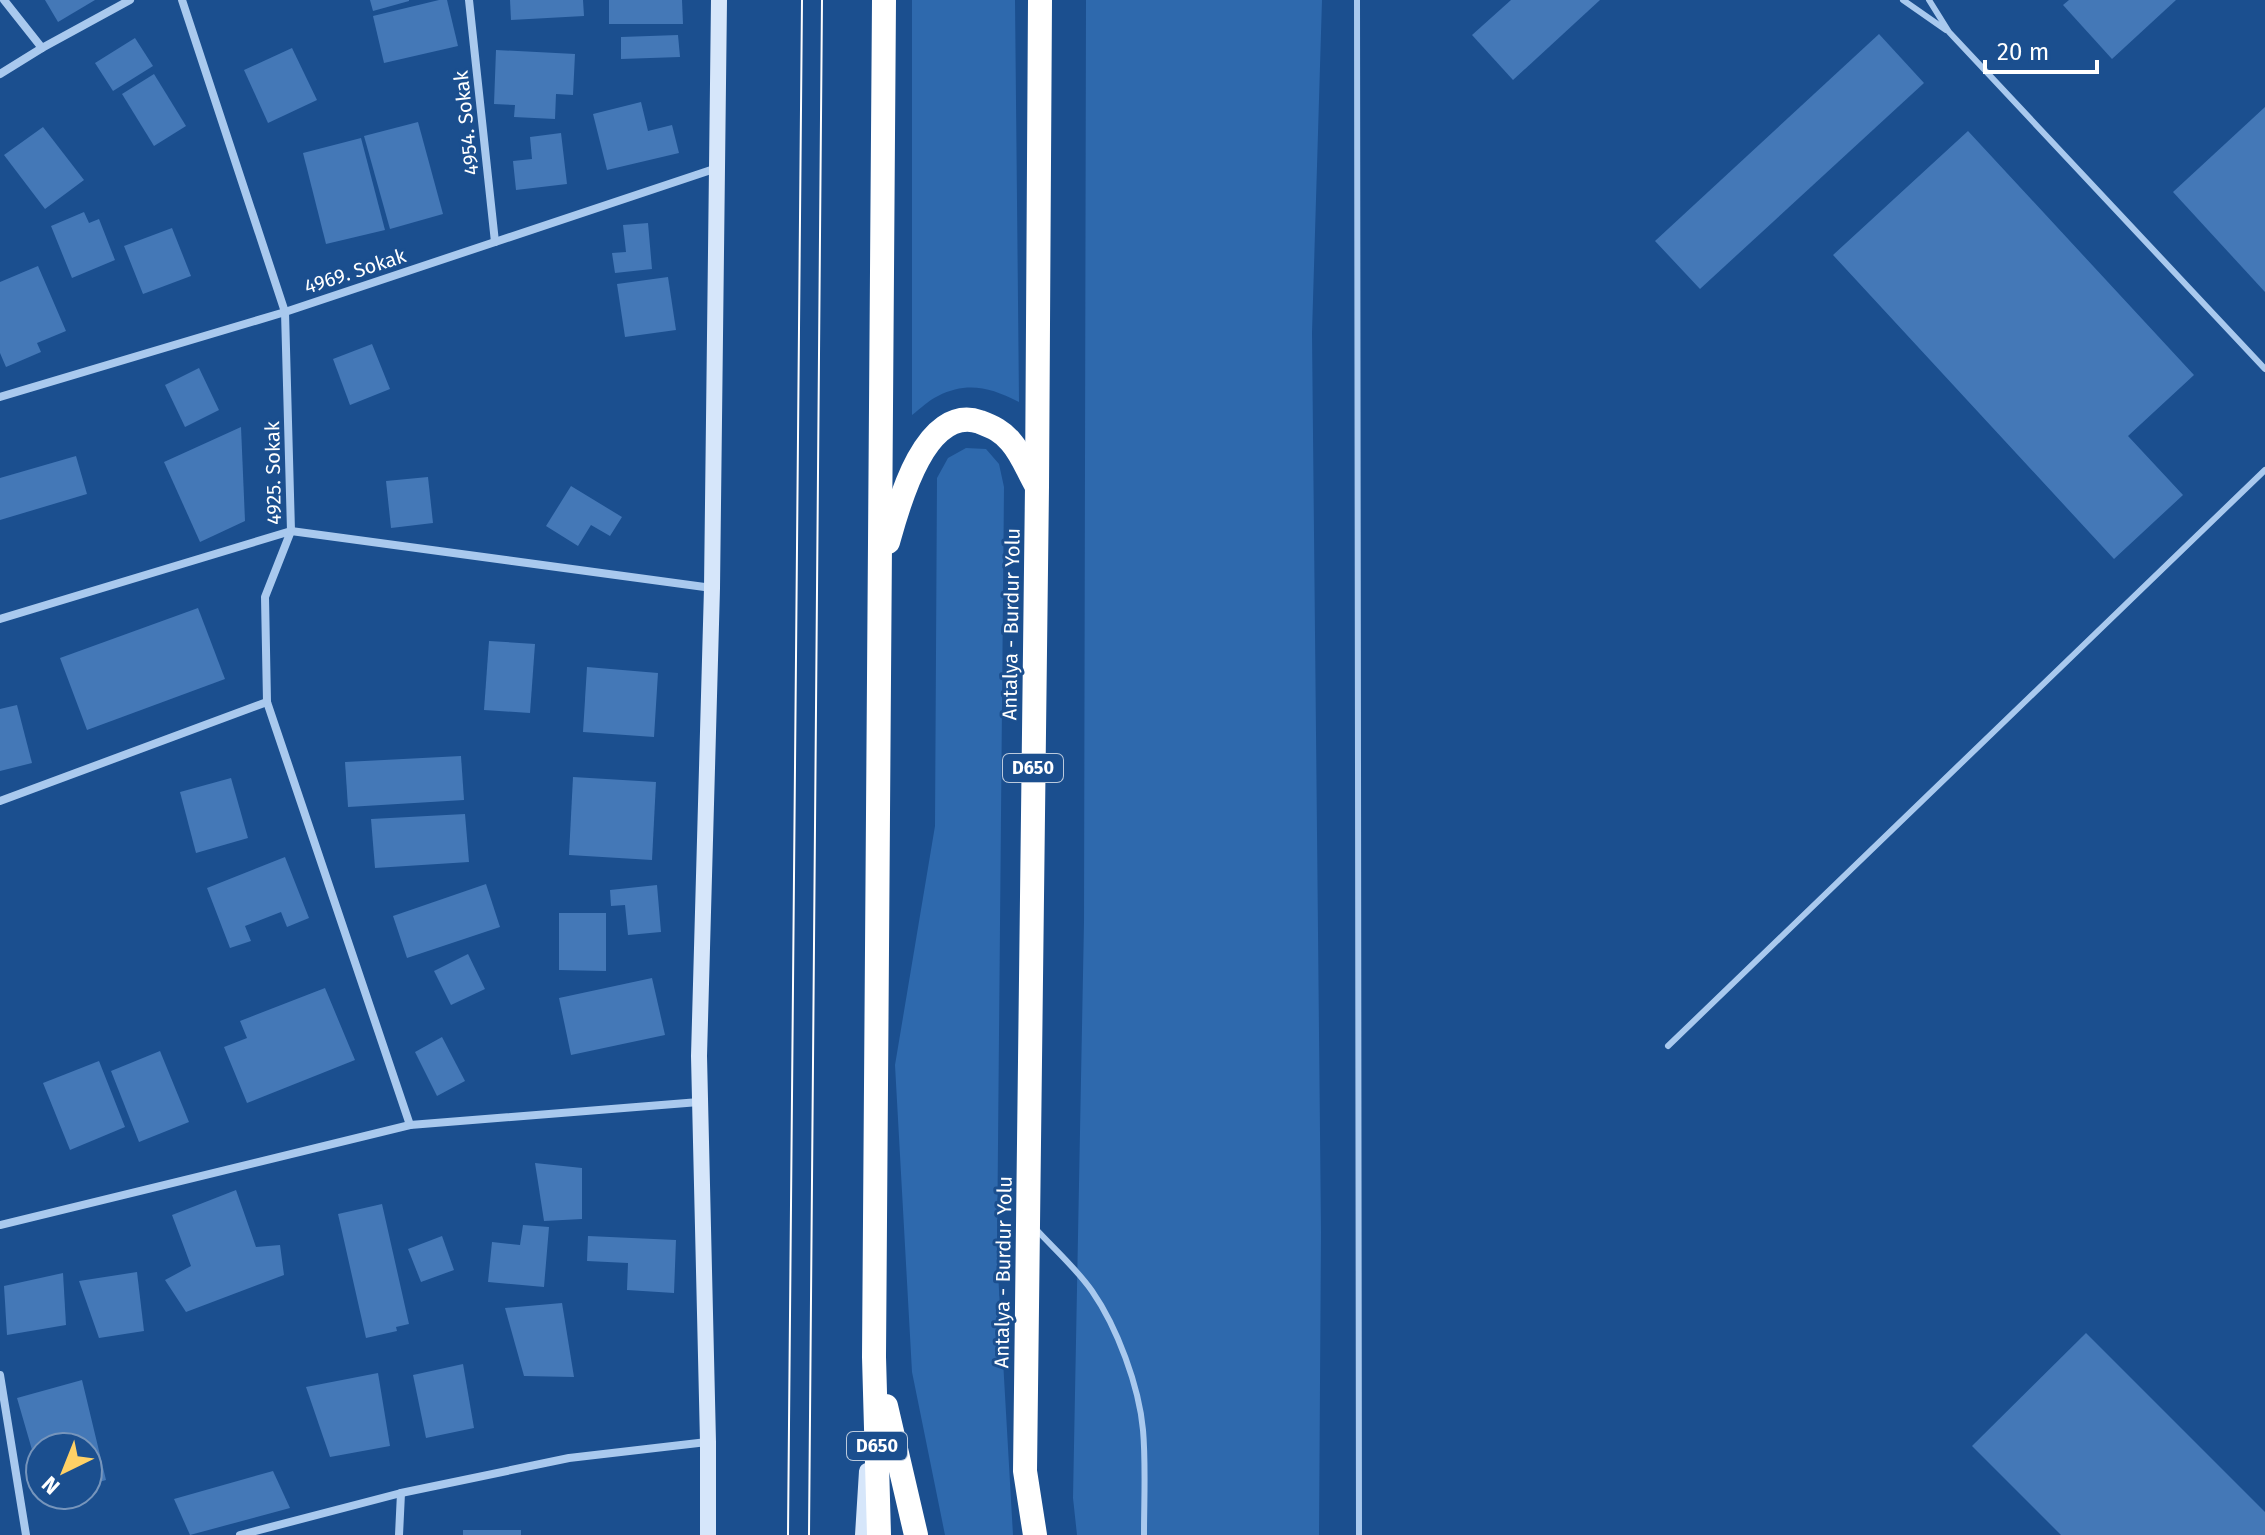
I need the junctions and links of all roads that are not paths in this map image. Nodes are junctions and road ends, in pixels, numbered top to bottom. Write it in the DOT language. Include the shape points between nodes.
graph roads {
  1 [pos="4,0"];
  2 [pos="130,0"];
  3 [pos="182,0"];
  4 [pos="469,0"];
  5 [pos="719,0"];
  6 [pos="884,0"];
  7 [pos="1040,0"];
  8 [pos="1357,0"];
  9 [pos="1903,0"];
  10 [pos="1929,0"];
  11 [pos="1949,32"];
  12 [pos="42,48"];
  13 [pos="0,74"];
  14 [pos="717,168"];
  15 [pos="495,242"];
  16 [pos="285,312"];
  17 [pos="2265,369"];
  18 [pos="0,397"];
  19 [pos="2265,470"];
  20 [pos="1037,487"];
  21 [pos="291,531"];
  22 [pos="880,569"];
  23 [pos="712,588"];
  24 [pos="0,619"];
  25 [pos="267,702"];
  26 [pos="0,801"];
  27 [pos="1668,1046"];
  28 [pos="700,1102"];
  29 [pos="410,1125"];
  30 [pos="1028,1219"];
  31 [pos="0,1225"];
  32 [pos="874,1357"];
  33 [pos="0,1375"];
  34 [pos="708,1442"];
  35 [pos="401,1493"];
  36 [pos="26,1535"];
  37 [pos="240,1535"];
  38 [pos="399,1535"];
  39 [pos="708,1535"];
  40 [pos="863,1535"];
  41 [pos="879,1535"];
  42 [pos="916,1535"];
  43 [pos="1035,1535"];
  44 [pos="1144,1535"];
  45 [pos="1359,1535"];
  1 -- 12 [label="street"];
  2 -- 12 [label="street"];
  3 -- 16 [label="street, 4925. Sokak"];
  4 -- 15 [label="street, 4954. Sokak"];
  5 -- 14 [label="street"];
  6 -- 22 [label="highway, D650"];
  7 -- 20 [label="highway, Antalya - Burdur Yolu / D650"];
  8 -- 45 [label="lane"];
  9 -- 11 [label="lane"];
  10 -- 11 [label="lane"];
  11 -- 17 [label="lane"];
  12 -- 13 [label="street"];
  14 -- 15 [label="street, 4969. Sokak"];
  14 -- 23 [label="street"];
  15 -- 16 [label="street, 4969. Sokak"];
  16 -- 18 [label="street, 4969. Sokak"];
  16 -- 21 [label="street, 4925. Sokak"];
  19 -- 27 [label="lane"];
  20 -- 22 [label="highway" via="1013,443 996,428 971,419 949,424 927,445 904,487"];
  20 -- 30 [label="highway, Antalya - Burdur Yolu / D650"];
  21 -- 23 [label="street"];
  21 -- 24 [label="street"];
  21 -- 25 [label="street, 4925. Sokak" via="265,597"];
  22 -- 32 [label="highway, D650"];
  23 -- 28 [label="street"];
  25 -- 26 [label="street"];
  25 -- 29 [label="street, 4925. Sokak"];
  28 -- 29 [label="street"];
  28 -- 34 [label="street"];
  29 -- 31 [label="street"];
  30 -- 43 [label="highway, Antalya - Burdur Yolu / D650" via="1025,1471"];
  30 -- 44 [label="lane" via="1091,1291 1123,1353 1143,1429"];
  32 -- 40 [label="street"];
  32 -- 41 [label="highway, D650"];
  32 -- 42 [label="highway"];
  33 -- 36 [label="street"];
  34 -- 35 [label="street" via="569,1458"];
  34 -- 39 [label="street"];
  35 -- 37 [label="street"];
  35 -- 38 [label="street"];
}
